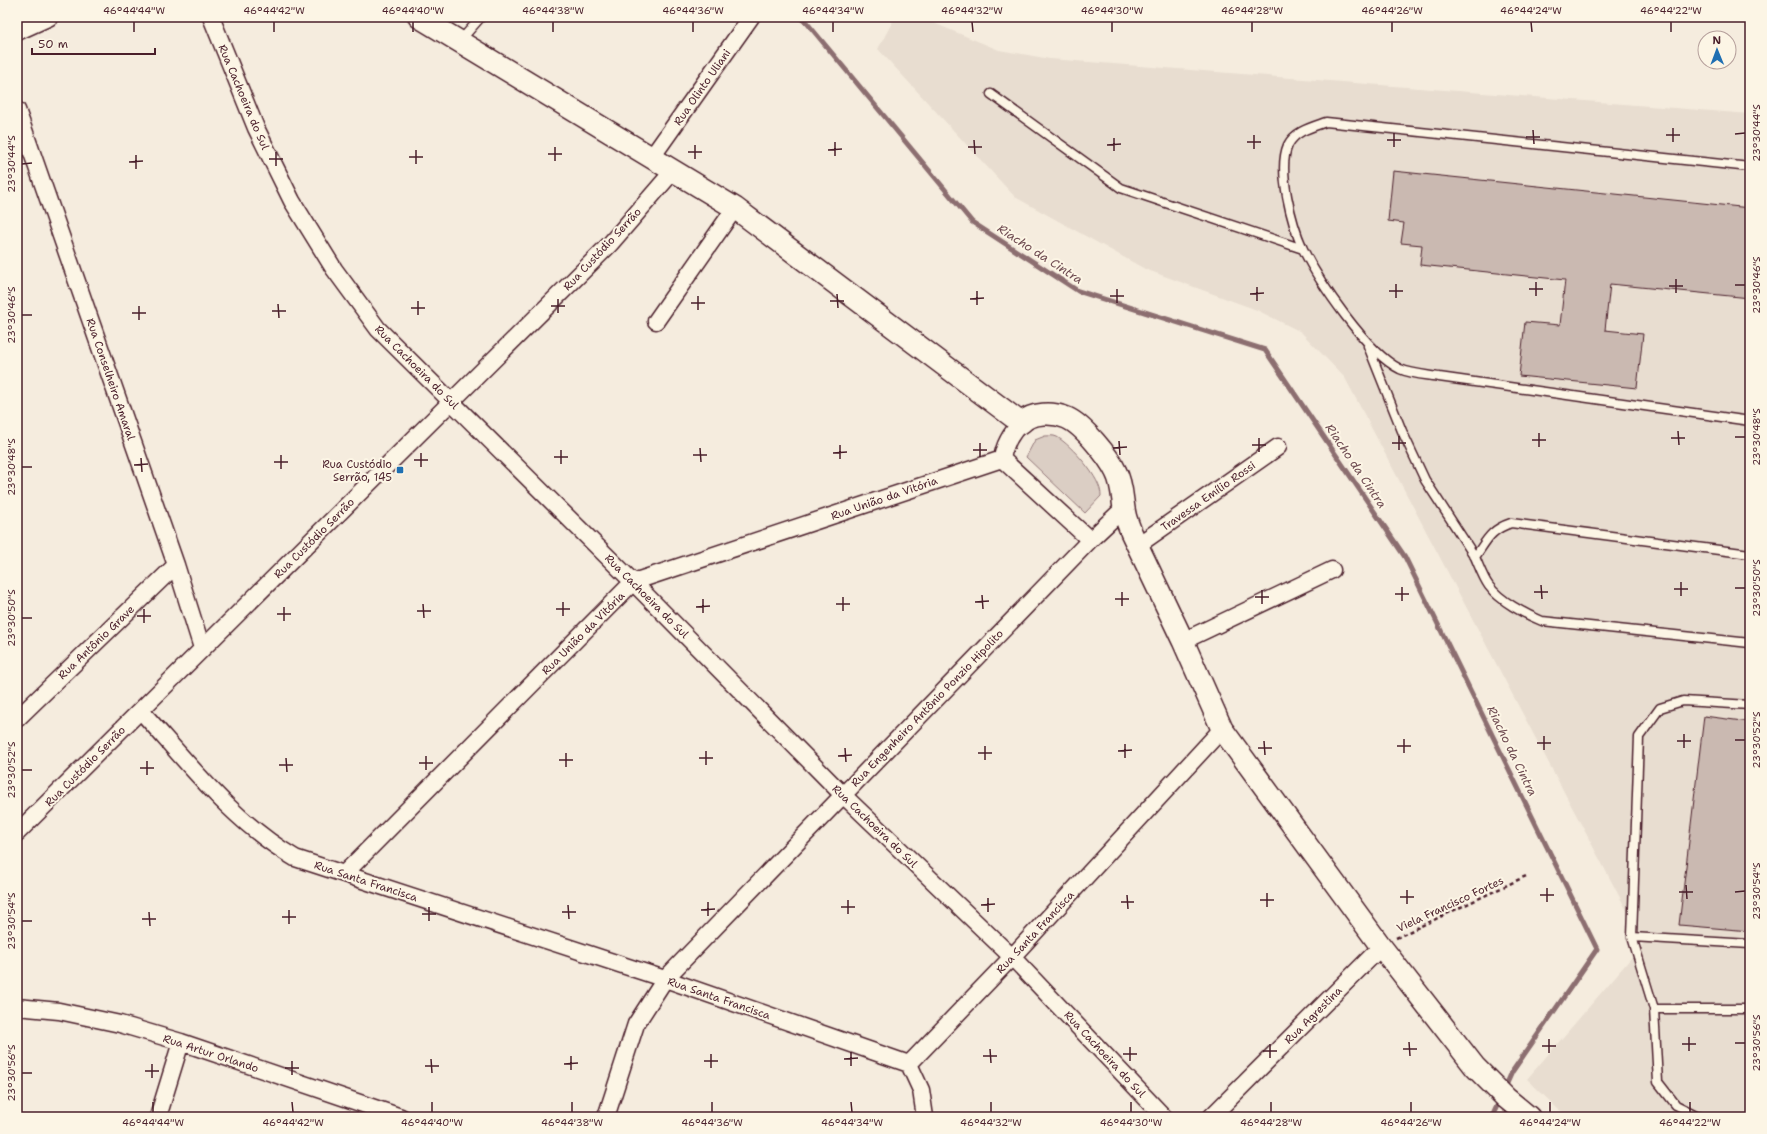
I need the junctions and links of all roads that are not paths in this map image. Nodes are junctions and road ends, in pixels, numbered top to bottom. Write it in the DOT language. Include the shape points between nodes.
graph roads {
  1 [pos="50,17"];
  2 [pos="211,17"];
  3 [pos="419,17"];
  4 [pos="481,17"];
  5 [pos="751,17"];
  6 [pos="17,32"];
  7 [pos="460,41"];
  8 [pos="991,94"];
  9 [pos="17,110"];
  10 [pos="652,157"];
  11 [pos="1750,168"];
  12 [pos="674,170"];
  13 [pos="735,208"];
  14 [pos="1303,249"];
  15 [pos="656,321"];
  16 [pos="1367,343"];
  17 [pos="452,402"];
  18 [pos="1750,421"];
  19 [pos="1021,423"];
  20 [pos="1278,447"];
  21 [pos="1002,458"];
  22 [pos="1124,508"];
  23 [pos="1090,540"];
  24 [pos="1138,545"];
  25 [pos="1750,554"];
  26 [pos="1475,557"];
  27 [pos="176,565"];
  28 [pos="1332,570"];
  29 [pos="633,582"];
  30 [pos="1183,641"];
  31 [pos="1750,643"];
  32 [pos="202,648"];
  33 [pos="1750,705"];
  34 [pos="141,711"];
  35 [pos="17,719"];
  36 [pos="1222,729"];
  37 [pos="842,794"];
  38 [pos="17,833"];
  39 [pos="344,874"];
  40 [pos="1632,937"];
  41 [pos="1750,944"];
  42 [pos="1380,946"];
  43 [pos="1012,957"];
  44 [pos="665,979"];
  45 [pos="17,1007"];
  46 [pos="1654,1009"];
  47 [pos="1750,1009"];
  48 [pos="181,1042"];
  49 [pos="909,1064"];
  50 [pos="158,1117"];
  51 [pos="401,1117"];
  52 [pos="606,1117"];
  53 [pos="925,1117"];
  54 [pos="1164,1117"];
  55 [pos="1211,1117"];
  56 [pos="1529,1117"];
  57 [pos="1700,1117"];
  1 -- 6 [label="street"];
  2 -- 17 [label="street, Rua Cachoeira do Sul" via="256,128 292,201 334,269 378,329"];
  3 -- 7 [label="street"];
  4 -- 7 [label="lane"];
  5 -- 10 [label="street, Rua Olinto Uliani"];
  7 -- 10 [label="street"];
  8 -- 14 [label="lane" via="1121,188"];
  9 -- 27 [label="street, Rua Conselheiro Amaral"];
  10 -- 12 [label="street"];
  11 -- 14 [label="lane" via="1326,122 1302,131 1288,145 1284,169 1288,202"];
  12 -- 13 [label="street"];
  12 -- 17 [label="street, Rua Custódio Serrão" via="610,244"];
  13 -- 15 [label="street"];
  13 -- 19 [label="street"];
  14 -- 16 [label="lane" via="1327,289"];
  16 -- 18 [label="lane" via="1400,369 1438,377"];
  16 -- 26 [label="lane" via="1402,431 1425,480"];
  17 -- 29 [label="street, Rua Cachoeira do Sul"];
  17 -- 32 [label="street, Rua Custódio Serrão"];
  19 -- 21 [label="street" via="1013,430"];
  19 -- 22 [label="street" via="1026,418 1042,414 1068,418 1103,450 1117,473"];
  20 -- 24 [label="street, Travessa Emílio Rossi"];
  21 -- 23 [label="street"];
  21 -- 29 [label="street, Rua União da Vitória"];
  22 -- 23 [label="street, Rua Engenheiro Antônio Ponzio Hipolito"];
  22 -- 24 [label="street"];
  23 -- 37 [label="street, Rua Engenheiro Antônio Ponzio Hipolito"];
  24 -- 30 [label="street"];
  25 -- 26 [label="lane" via="1510,523 1492,532"];
  26 -- 31 [label="lane" via="1489,586 1524,613 1542,621"];
  27 -- 32 [label="street, Rua Conselheiro Amaral"];
  27 -- 35 [label="street, Rua Antônio Grave"];
  28 -- 30 [label="street"];
  29 -- 37 [label="street, Rua Cachoeira do Sul"];
  29 -- 39 [label="street, Rua União da Vitória"];
  30 -- 36 [label="street"];
  32 -- 34 [label="street, Rua Custódio Serrão"];
  33 -- 40 [label="lane" via="1683,701 1660,708 1639,737"];
  34 -- 38 [label="street, Rua Custódio Serrão"];
  34 -- 39 [label="street, Rua Santa Francisca" via="222,801 253,830 295,858"];
  36 -- 42 [label="street"];
  36 -- 43 [label="street, Rua Santa Francisca"];
  37 -- 43 [label="street, Rua Cachoeira do Sul"];
  37 -- 44 [label="street, Rua Engenheiro Antônio Ponzio Hipolito"];
  39 -- 44 [label="street, Rua Santa Francisca"];
  40 -- 41 [label="lane"];
  40 -- 46 [label="lane"];
  42 -- 55 [label="street, Rua Agrestina"];
  42 -- 56 [label="street" via="1476,1067"];
  43 -- 49 [label="street, Rua Santa Francisca"];
  43 -- 54 [label="street, Rua Cachoeira do Sul"];
  44 -- 49 [label="street, Rua Santa Francisca"];
  44 -- 52 [label="street, Rua Engenheiro Antônio Ponzio Hipolito" via="636,1024"];
  45 -- 48 [label="street, Rua Artur Orlando" via="59,1011 120,1024"];
  46 -- 47 [label="lane"];
  46 -- 57 [label="lane" via="1658,1082 1676,1105"];
  48 -- 50 [label="street"];
  48 -- 51 [label="street, Rua Artur Orlando"];
  49 -- 53 [label="street" via="921,1090"];
}
